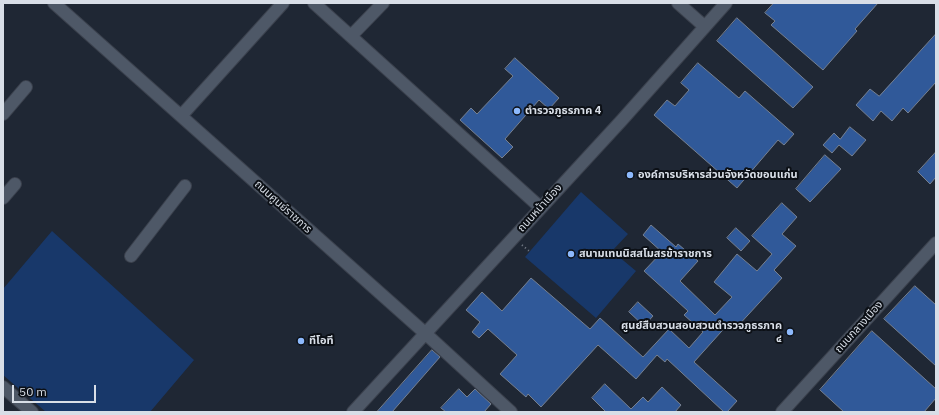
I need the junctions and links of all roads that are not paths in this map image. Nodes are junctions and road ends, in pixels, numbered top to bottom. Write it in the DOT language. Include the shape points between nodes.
graph roads {
  1 [pos="54,3"];
  2 [pos="283,3"];
  3 [pos="314,3"];
  4 [pos="383,3"];
  5 [pos="678,3"];
  6 [pos="726,3"];
  7 [pos="704,26"];
  8 [pos="351,36"];
  9 [pos="26,87"];
  10 [pos="3,114"];
  11 [pos="182,116"];
  12 [pos="15,184"];
  13 [pos="185,186"];
  14 [pos="3,198"];
  15 [pos="541,208"];
  16 [pos="936,243"];
  17 [pos="131,256"];
  18 [pos="426,334"];
  19 [pos="3,387"];
  20 [pos="32,412"];
  21 [pos="353,412"];
  22 [pos="512,412"];
  23 [pos="782,412"];
  1 -- 11 [label="street, ถนนศูนย์ราชการ"];
  2 -- 11 [label="street"];
  3 -- 8 [label="street"];
  4 -- 8 [label="street"];
  5 -- 7 [label="street"];
  6 -- 7 [label="street, ถนนหน้าเมือง"];
  7 -- 15 [label="street, ถนนหน้าเมือง"];
  8 -- 15 [label="street"];
  9 -- 10 [label="street"];
  11 -- 18 [label="street, ถนนศูนย์ราชการ"];
  12 -- 14 [label="street"];
  13 -- 17 [label="street"];
  15 -- 18 [label="street, ถนนหน้าเมือง"];
  16 -- 23 [label="street, ถนนกลางเมือง"];
  18 -- 21 [label="street, ถนนหน้าเมือง"];
  18 -- 22 [label="street, ถนนศูนย์ราชการ"];
  19 -- 20 [label="street"];
}
